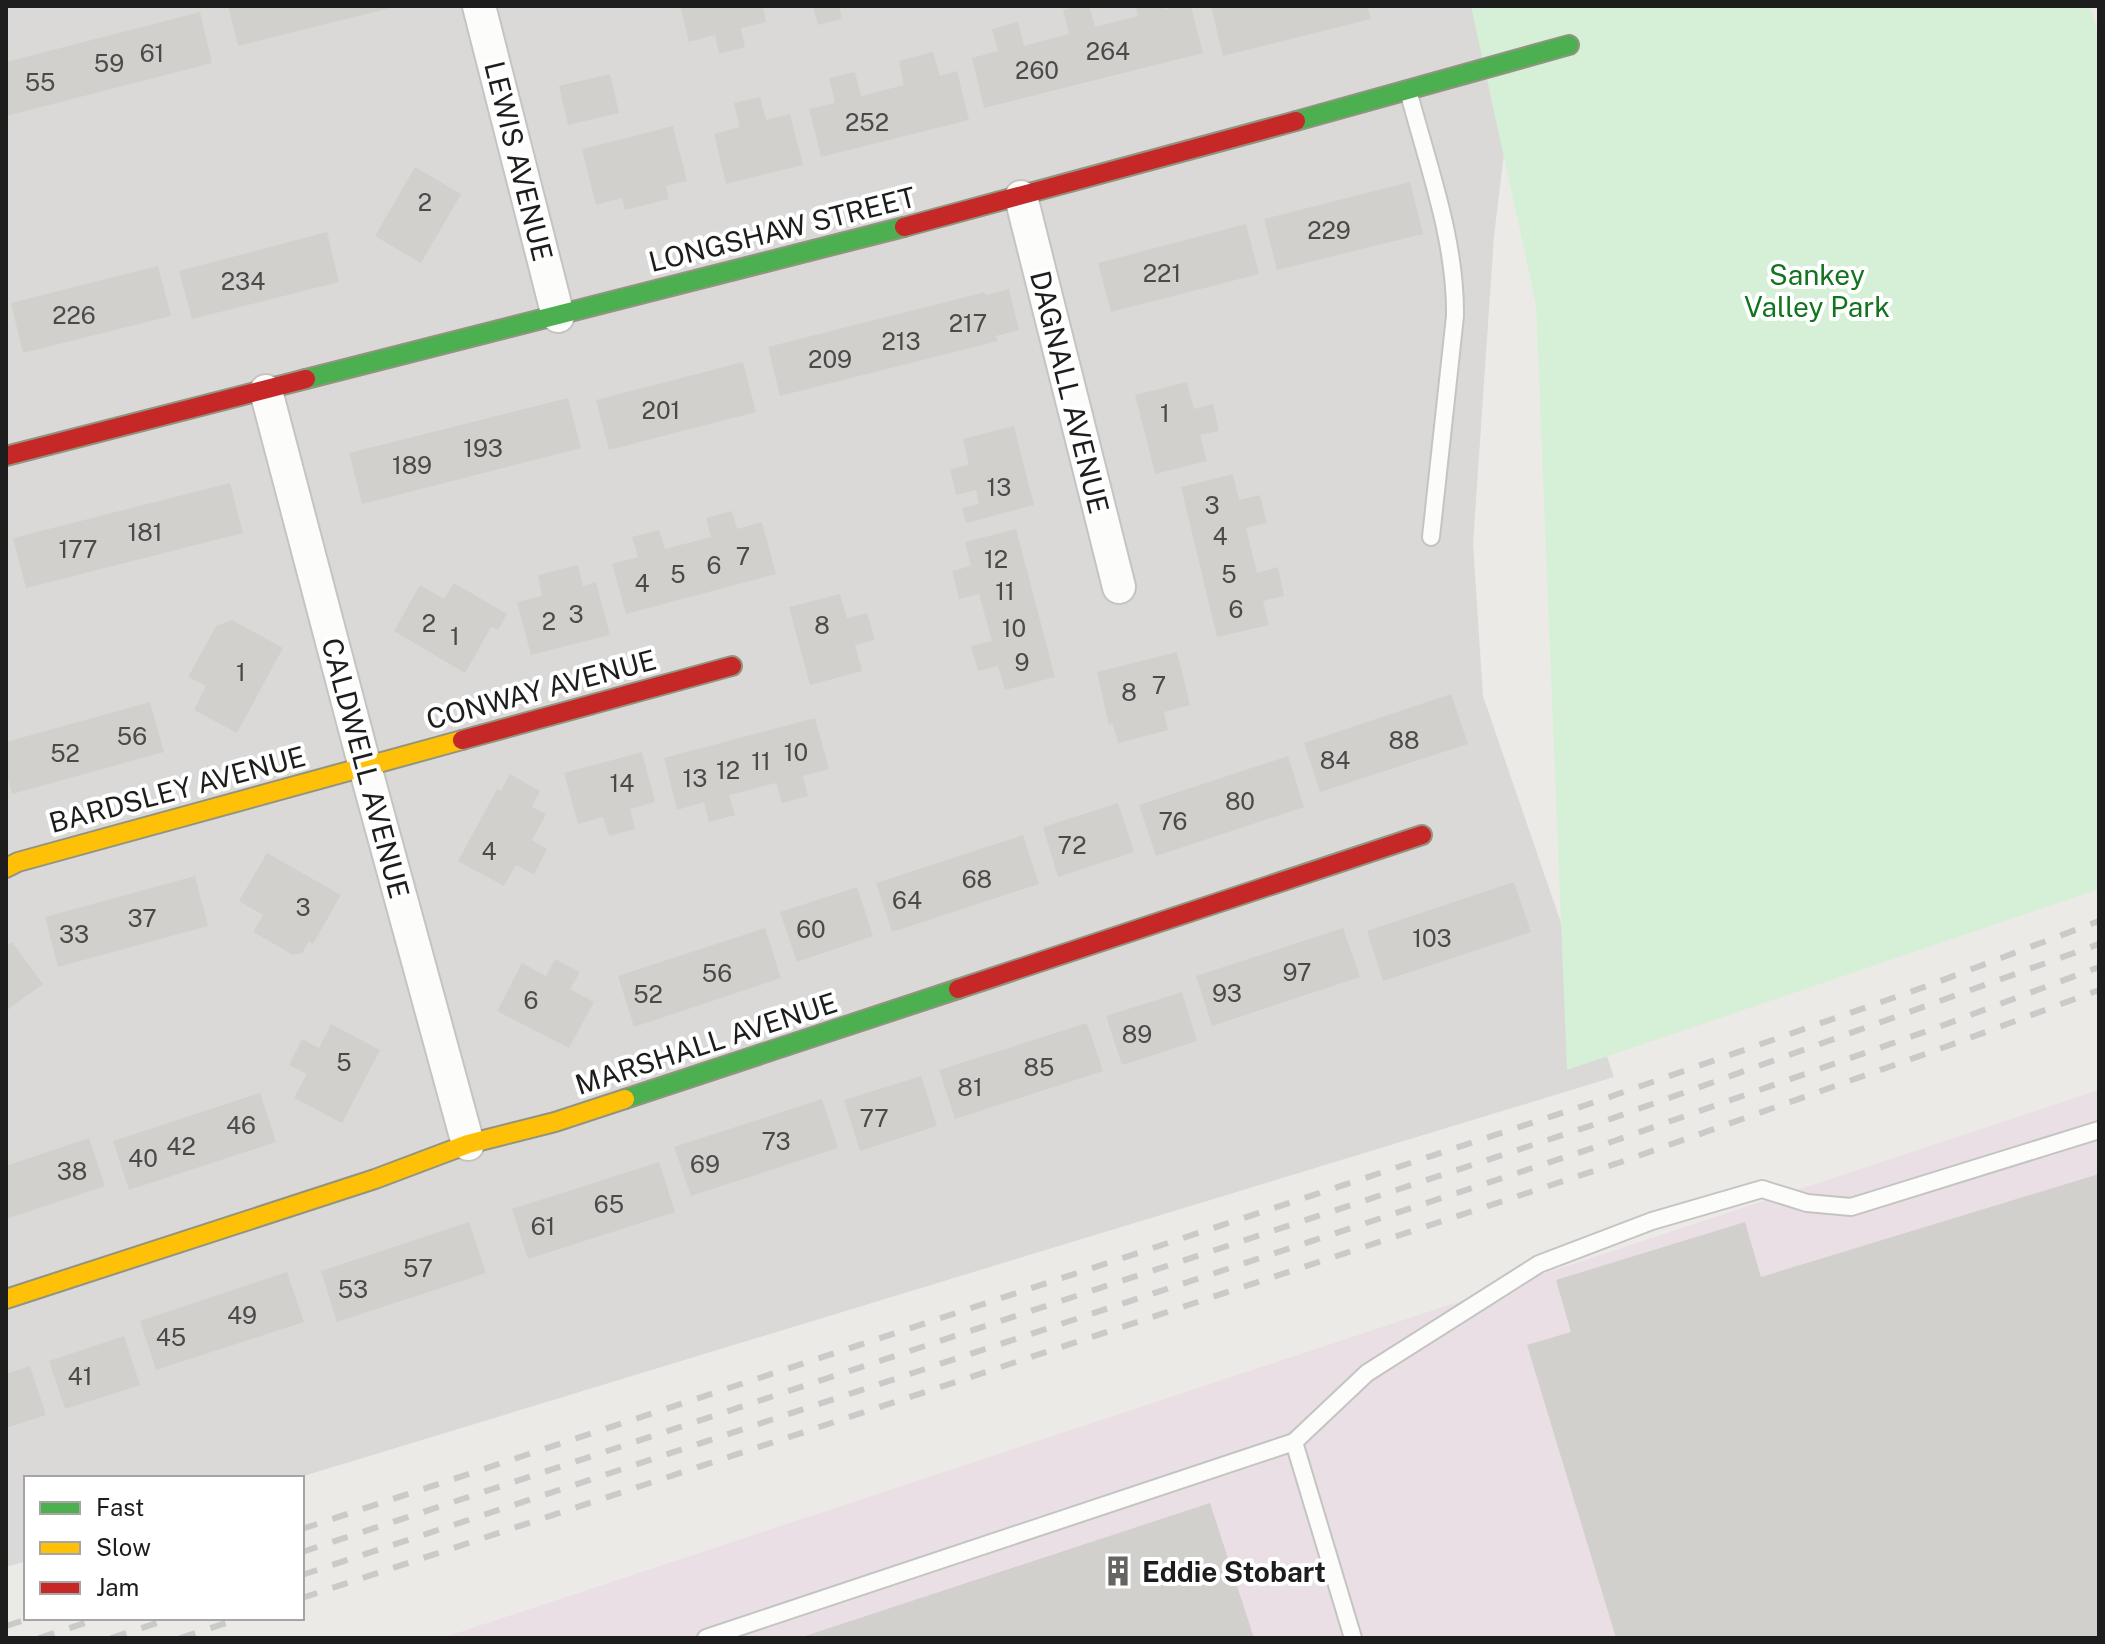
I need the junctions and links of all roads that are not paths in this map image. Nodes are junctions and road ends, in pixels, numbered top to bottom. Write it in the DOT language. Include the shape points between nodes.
graph roads {
  1 [pos="479,6"];
  2 [pos="1569,45"];
  3 [pos="1408,89"];
  4 [pos="1021,197"];
  5 [pos="558,316"];
  6 [pos="266,391"];
  7 [pos="6,456"];
  8 [pos="1431,537"];
  9 [pos="1119,587"];
  10 [pos="732,666"];
  11 [pos="365,767"];
  12 [pos="1422,835"];
  13 [pos="6,868"];
  14 [pos="2099,1130"];
  15 [pos="468,1144"];
  16 [pos="6,1299"];
  17 [pos="1294,1442"];
  18 [pos="706,1638"];
  19 [pos="1353,1638"];
  1 -- 5 [label="street, LEWIS AVENUE"];
  2 -- 3 [label="street, LONGSHAW STREET"];
  3 -- 4 [label="street, LONGSHAW STREET"];
  3 -- 8 [label="lane" via="1446,233 1455,292"];
  4 -- 5 [label="street, LONGSHAW STREET"];
  4 -- 9 [label="street, DAGNALL AVENUE"];
  5 -- 6 [label="street, LONGSHAW STREET"];
  6 -- 7 [label="street, LONGSHAW STREET"];
  6 -- 11 [label="street, CALDWELL AVENUE"];
  10 -- 11 [label="street, CONWAY AVENUE"];
  11 -- 13 [label="street, BARDSLEY AVENUE"];
  11 -- 15 [label="street, CALDWELL AVENUE"];
  12 -- 15 [label="street, MARSHALL AVENUE" via="555,1122"];
  14 -- 17 [label="lane" via="1851,1207 1807,1203 1762,1189 1652,1221 1539,1264 1367,1373"];
  15 -- 16 [label="street, MARSHALL AVENUE"];
  17 -- 18 [label="lane"];
  17 -- 19 [label="lane"];
}
